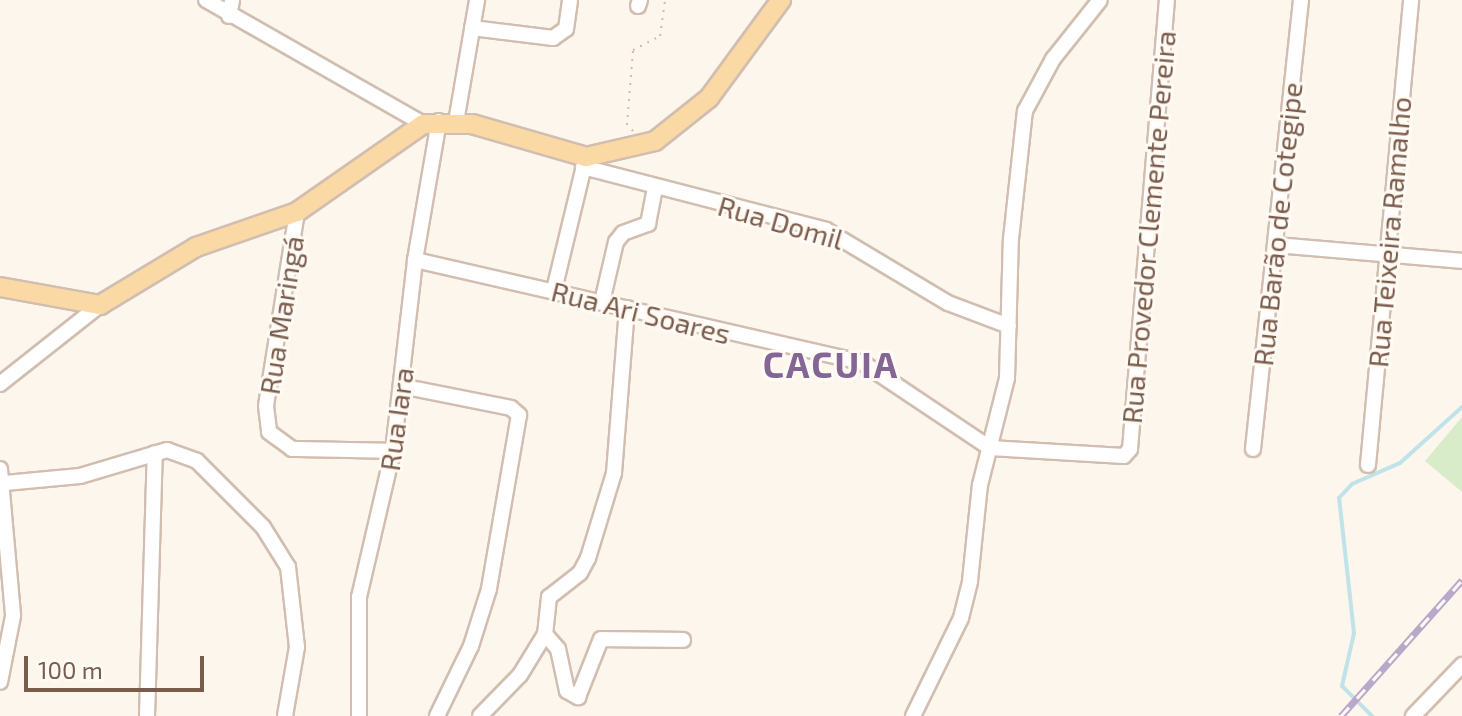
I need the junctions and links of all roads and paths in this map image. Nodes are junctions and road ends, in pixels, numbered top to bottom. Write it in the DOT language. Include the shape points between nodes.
graph roads {
  1 [pos="206,0"];
  2 [pos="232,0"];
  3 [pos="477,0"];
  4 [pos="570,0"];
  5 [pos="665,0"];
  6 [pos="781,0"];
  7 [pos="1100,0"];
  8 [pos="1167,0"];
  9 [pos="1301,0"];
  10 [pos="1411,0"];
  11 [pos="229,16"];
  12 [pos="472,28"];
  13 [pos="439,123"];
  14 [pos="655,141"];
  15 [pos="585,162"];
  16 [pos="655,187"];
  17 [pos="297,212"];
  18 [pos="1277,245"];
  19 [pos="1388,253"];
  20 [pos="415,260"];
  21 [pos="1462,261"];
  22 [pos="0,287"];
  23 [pos="554,290"];
  24 [pos="602,302"];
  25 [pos="100,305"];
  26 [pos="627,308"];
  27 [pos="1009,326"];
  28 [pos="0,384"];
  29 [pos="401,386"];
  30 [pos="990,448"];
  31 [pos="1253,449"];
  32 [pos="393,451"];
  33 [pos="155,453"];
  34 [pos="1368,465"];
  35 [pos="2,476"];
  36 [pos="545,634"];
  37 [pos="683,640"];
  38 [pos="1462,665"];
  39 [pos="0,682"];
  40 [pos="147,716"];
  41 [pos="285,716"];
  42 [pos="359,716"];
  43 [pos="437,716"];
  44 [pos="480,716"];
  45 [pos="913,716"];
  46 [pos="1413,716"];
  1 -- 11 [label="street"];
  2 -- 11 [label="street"];
  3 -- 12 [label="street, Rua Iara"];
  4 -- 12 [label="street" via="566,29 559,36"];
  5 -- 14 [label="path" via="660,36 633,50 627,125"];
  6 -- 14 [label="main road" via="709,98"];
  7 -- 27 [label="street" via="1053,59 1025,111 1016,163"];
  8 -- 30 [label="street, Rua Provedor Clemente Pereira" via="1129,453"];
  9 -- 18 [label="street, Rua Barão de Cotegipe"];
  10 -- 19 [label="street, Rua Teixeira Ramalho"];
  11 -- 13 [label="street"];
  12 -- 13 [label="street, Rua Iara"];
  13 -- 15 [label="main road"];
  13 -- 17 [label="main road"];
  13 -- 20 [label="street, Rua Iara"];
  14 -- 15 [label="main road"];
  15 -- 16 [label="street, Rua Domil"];
  15 -- 23 [label="street"];
  16 -- 24 [label="street" via="648,224 623,233 616,242"];
  16 -- 27 [label="street, Rua Domil" via="826,230 948,303"];
  17 -- 25 [label="main road" via="196,247"];
  17 -- 32 [label="street, Rua Maringá" via="266,406 269,432 292,449"];
  18 -- 19 [label="street"];
  18 -- 31 [label="street, Rua Barão de Cotegipe"];
  19 -- 21 [label="street"];
  19 -- 34 [label="street, Rua Teixeira Ramalho"];
  20 -- 23 [label="street, Rua Ari Soares"];
  20 -- 29 [label="street, Rua Iara"];
  22 -- 25 [label="main road"];
  23 -- 24 [label="street, Rua Ari Soares"];
  24 -- 26 [label="street, Rua Ari Soares"];
  25 -- 28 [label="street"];
  26 -- 30 [label="street, Rua Ari Soares" via="863,363"];
  26 -- 36 [label="street" via="614,473 588,558 580,573 549,597"];
  27 -- 30 [label="street" via="1007,378"];
  29 -- 32 [label="street, Rua Iara"];
  29 -- 43 [label="street" via="511,408 519,415 489,589 471,646"];
  30 -- 45 [label="street" via="961,618"];
  32 -- 42 [label="street, Rua Iara" via="359,597"];
  33 -- 35 [label="street" via="80,476"];
  33 -- 40 [label="street"];
  33 -- 41 [label="street" via="175,450 197,461 246,509 283,557 295,593 297,647"];
  35 -- 39 [label="street" via="13,616"];
  36 -- 37 [label="street" via="558,649 567,691 578,697 601,639"];
  36 -- 44 [label="street" via="520,675"];
  38 -- 46 [label="street"];
}
